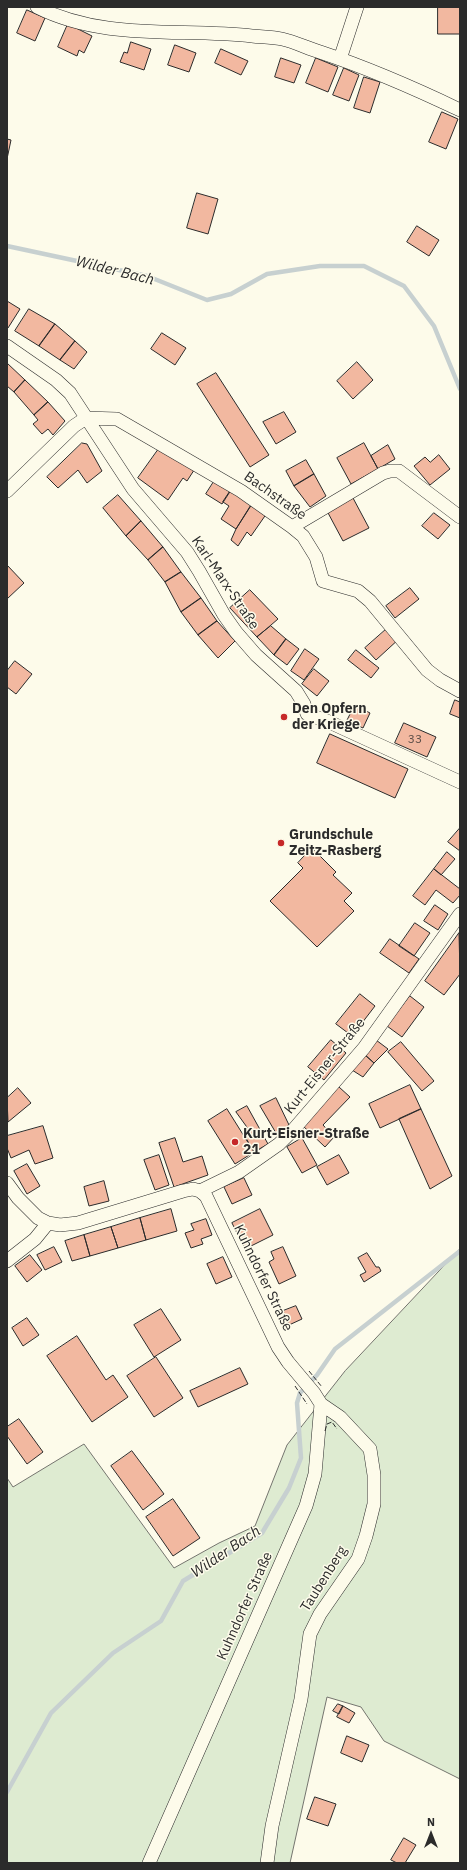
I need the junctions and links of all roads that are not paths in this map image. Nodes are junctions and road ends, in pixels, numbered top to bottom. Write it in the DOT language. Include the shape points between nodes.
graph roads {
  1 [pos="37,7"];
  2 [pos="357,7"];
  3 [pos="340,59"];
  4 [pos="460,110"];
  5 [pos="7,346"];
  6 [pos="86,418"];
  7 [pos="7,491"];
  8 [pos="460,517"];
  9 [pos="292,527"];
  10 [pos="460,691"];
  11 [pos="460,782"];
  12 [pos="460,914"];
  13 [pos="7,1183"];
  14 [pos="200,1191"];
  15 [pos="48,1223"];
  16 [pos="7,1260"];
  17 [pos="317,1399"];
  18 [pos="149,1863"];
  19 [pos="267,1863"];
  1 -- 3 [label="street" via="52,15 89,26 133,31 238,34 282,39"];
  2 -- 3 [label="street"];
  3 -- 4 [label="street" via="409,86"];
  5 -- 6 [label="street, Karl-Marx-Straße" via="56,380 70,393"];
  6 -- 7 [label="street" via="74,426"];
  6 -- 9 [label="street, Bachstraße" via="117,419 241,491"];
  6 -- 11 [label="street, Karl-Marx-Straße" via="133,489 187,552 236,632 256,655 296,692 307,714"];
  8 -- 9 [label="street" via="399,472 390,471"];
  9 -- 10 [label="street, Bachstraße" via="303,536 316,557 323,581 358,591 370,601 427,670"];
  12 -- 14 [label="street, Kurt-Eisner-Straße" via="364,1048 294,1130 239,1172"];
  13 -- 15 [label="street" via="28,1210"];
  14 -- 15 [label="street, Kurt-Eisner-Straße" via="183,1191 78,1224"];
  14 -- 17 [label="street, Kuhndorfer Straße" via="206,1196 275,1341"];
  15 -- 16 [label="street" via="35,1239"];
  17 -- 18 [label="street, Kuhndorfer Straße" via="315,1474 306,1506"];
  17 -- 19 [label="street, Taubenberg" via="340,1416 370,1449 374,1476 374,1504 358,1559 320,1614 310,1634 301,1699 272,1826"];
}
